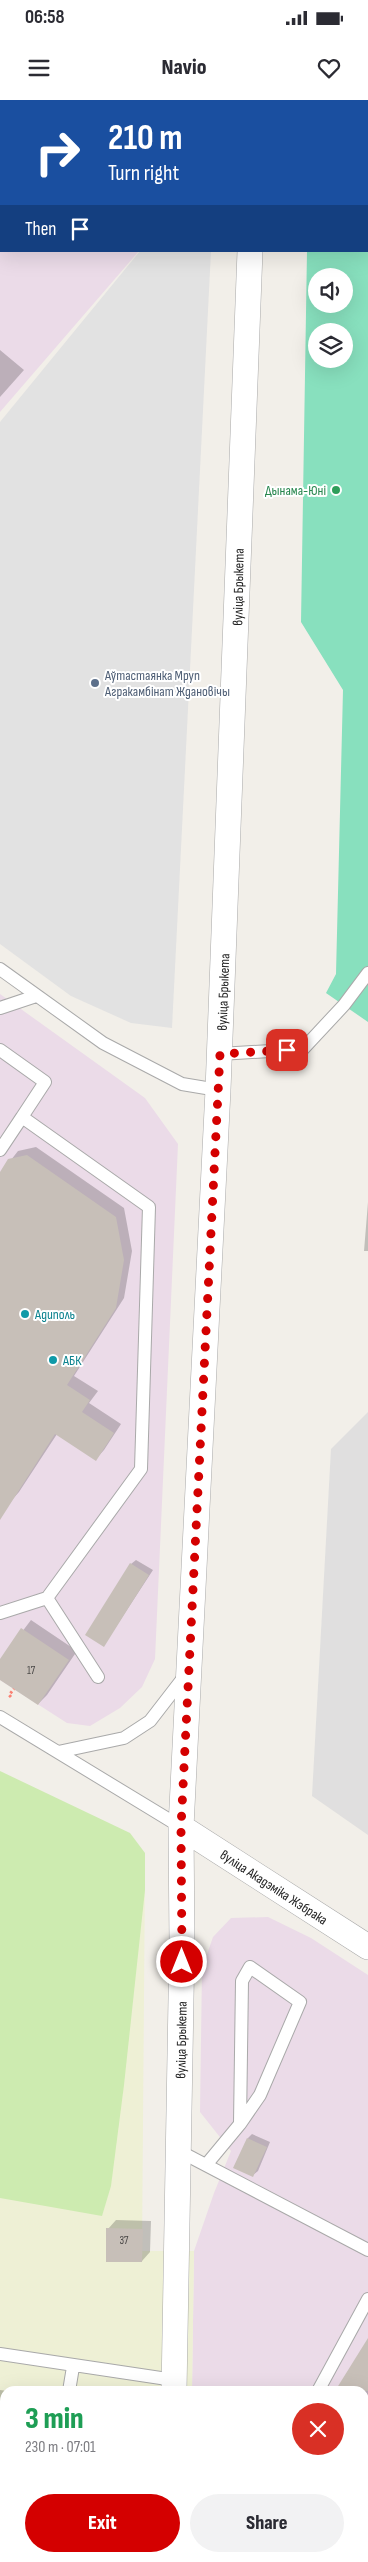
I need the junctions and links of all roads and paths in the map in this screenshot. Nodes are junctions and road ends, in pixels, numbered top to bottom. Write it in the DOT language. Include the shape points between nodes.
graph roads {
  1 [pos="250,252"];
  2 [pos="0,969"];
  3 [pos="368,973"];
  4 [pos="36,996"];
  5 [pos="0,1008"];
  6 [pos="0,1050"];
  7 [pos="220,1054"];
  8 [pos="218,1090"];
  9 [pos="22,1117"];
  10 [pos="0,1150"];
  11 [pos="47,1598"];
  12 [pos="0,1613"];
  13 [pos="189,1670"];
  14 [pos="98,1677"];
  15 [pos="0,1717"];
  16 [pos="58,1752"];
  17 [pos="181,1827"];
  18 [pos="368,1947"];
  19 [pos="240,2124"];
  20 [pos="179,2151"];
  21 [pos="206,2165"];
  22 [pos="368,2250"];
  23 [pos="368,2299"];
  24 [pos="0,2354"];
  25 [pos="73,2366"];
  26 [pos="70,2386"];
  27 [pos="174,2386"];
  28 [pos="321,2386"];
  1 -- 7 [label="street, вуліца Брыкета"];
  2 -- 4 [label="lane"];
  3 -- 7 [label="lane" via="344,1005 303,1049"];
  4 -- 5 [label="lane"];
  4 -- 8 [label="lane" via="104,1043 182,1084"];
  6 -- 9 [label="lane" via="45,1082"];
  7 -- 8 [label="street, вуліца Брыкета"];
  8 -- 13 [label="street, вуліца Брыкета"];
  9 -- 10 [label="lane"];
  9 -- 11 [label="lane" via="149,1207 141,1469"];
  11 -- 12 [label="lane"];
  11 -- 14 [label="lane"];
  13 -- 16 [label="lane" via="150,1721 124,1738"];
  13 -- 17 [label="street, вуліца Брыкета"];
  15 -- 16 [label="lane"];
  16 -- 17 [label="lane"];
  17 -- 18 [label="street, вуліца Акадэміка Жэбрака"];
  17 -- 20 [label="street, вуліца Брыкета"];
  19 -- 19 [label="lane" via="260,2095 300,2002 250,1967 242,1981"];
  19 -- 21 [label="lane"];
  20 -- 21 [label="lane"];
  20 -- 27 [label="street, вуліца Брыкета"];
  21 -- 22 [label="lane"];
  23 -- 28 [label="lane"];
  24 -- 25 [label="lane"];
  25 -- 26 [label="lane"];
  25 -- 27 [label="lane"];
}
